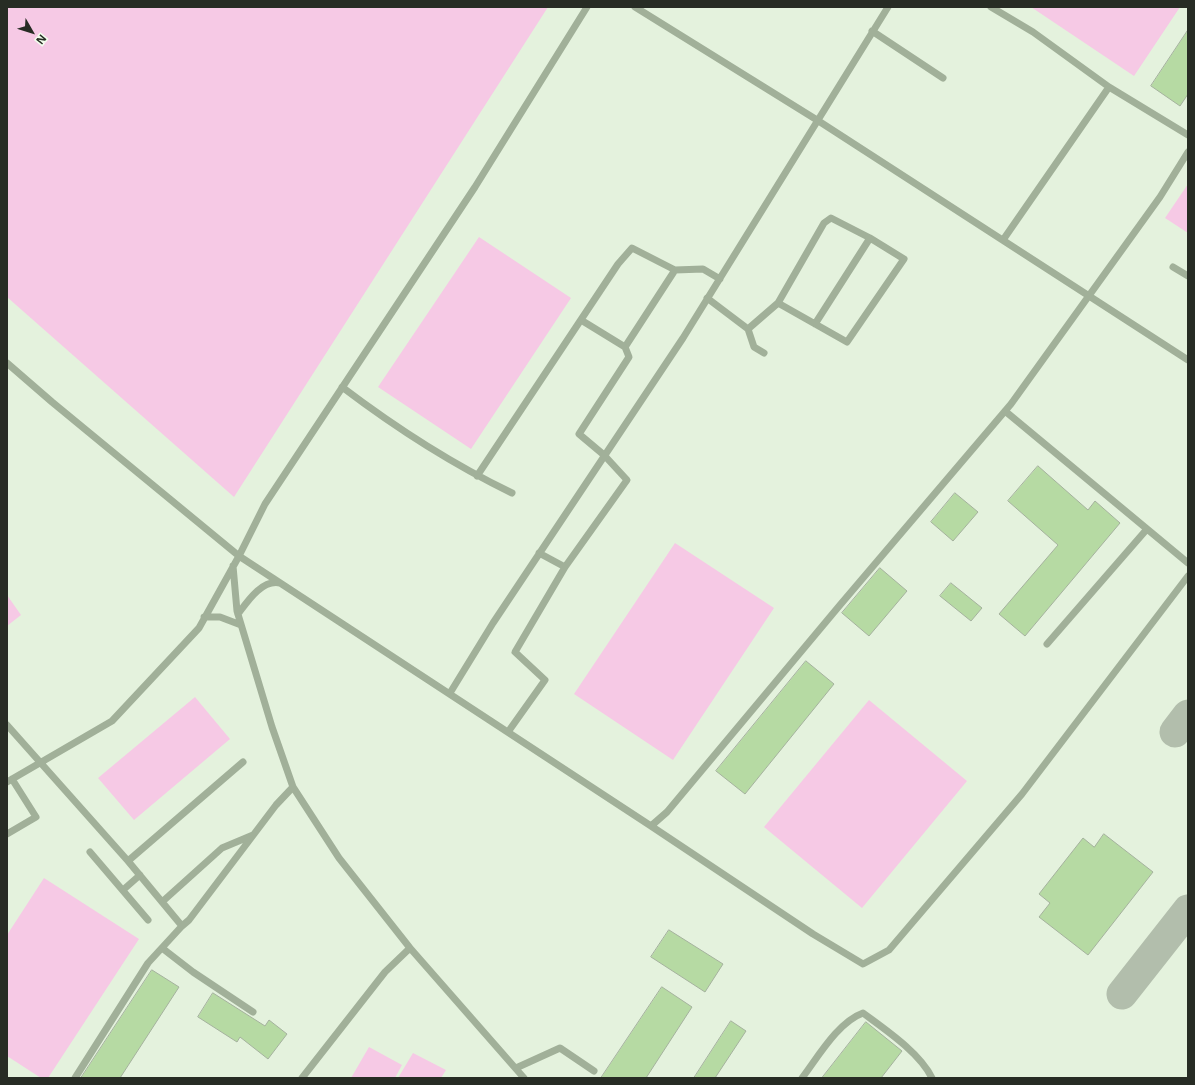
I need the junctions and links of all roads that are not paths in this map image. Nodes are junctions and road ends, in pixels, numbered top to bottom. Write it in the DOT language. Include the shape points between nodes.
graph roads {
  1 [pos="587,7"];
  2 [pos="635,7"];
  3 [pos="888,7"];
  4 [pos="991,7"];
  5 [pos="872,31"];
  6 [pos="943,78"];
  7 [pos="1109,87"];
  8 [pos="817,120"];
  9 [pos="1188,135"];
  10 [pos="1188,152"];
  11 [pos="870,238"];
  12 [pos="1004,240"];
  13 [pos="1173,267"];
  14 [pos="675,270"];
  15 [pos="1188,276"];
  16 [pos="720,279"];
  17 [pos="1089,295"];
  18 [pos="707,298"];
  19 [pos="778,303"];
  20 [pos="581,320"];
  21 [pos="815,324"];
  22 [pos="748,329"];
  23 [pos="625,347"];
  24 [pos="764,353"];
  25 [pos="1188,360"];
  26 [pos="7,363"];
  27 [pos="342,387"];
  28 [pos="1005,411"];
  29 [pos="604,455"];
  30 [pos="477,476"];
  31 [pos="512,493"];
  32 [pos="1147,529"];
  33 [pos="539,553"];
  34 [pos="239,556"];
  35 [pos="1188,563"];
  36 [pos="233,566"];
  37 [pos="565,567"];
  38 [pos="1188,576"];
  39 [pos="281,583"];
  40 [pos="238,614"];
  41 [pos="204,617"];
  42 [pos="241,625"];
  43 [pos="1047,644"];
  44 [pos="450,693"];
  45 [pos="7,725"];
  46 [pos="508,732"];
  47 [pos="42,762"];
  48 [pos="243,762"];
  49 [pos="10,780"];
  50 [pos="293,787"];
  51 [pos="651,826"];
  52 [pos="7,834"];
  53 [pos="253,835"];
  54 [pos="90,852"];
  55 [pos="128,861"];
  56 [pos="140,875"];
  57 [pos="123,890"];
  58 [pos="162,902"];
  59 [pos="148,920"];
  60 [pos="182,926"];
  61 [pos="162,948"];
  62 [pos="410,948"];
  63 [pos="253,1012"];
  64 [pos="516,1068"];
  65 [pos="594,1072"];
  66 [pos="75,1078"];
  67 [pos="302,1078"];
  68 [pos="524,1078"];
  69 [pos="802,1078"];
  70 [pos="932,1078"];
  1 -- 27 [label="lane" via="475,187"];
  2 -- 8 [label="lane"];
  3 -- 5 [label="lane"];
  4 -- 7 [label="lane" via="1033,32"];
  5 -- 6 [label="lane"];
  5 -- 8 [label="lane"];
  7 -- 9 [label="lane"];
  7 -- 12 [label="lane"];
  8 -- 12 [label="lane"];
  8 -- 16 [label="lane"];
  10 -- 17 [label="lane" via="1160,197"];
  11 -- 19 [label="lane" via="831,218 824,223"];
  11 -- 21 [label="lane"];
  11 -- 21 [label="lane" via="904,258 847,342"];
  12 -- 17 [label="lane"];
  13 -- 15 [label="lane"];
  14 -- 16 [label="lane" via="703,269"];
  14 -- 20 [label="lane" via="632,248 618,264"];
  14 -- 23 [label="lane"];
  16 -- 18 [label="lane"];
  17 -- 25 [label="lane"];
  17 -- 28 [label="lane"];
  18 -- 22 [label="lane"];
  18 -- 29 [label="lane"];
  19 -- 21 [label="lane"];
  19 -- 22 [label="lane"];
  20 -- 23 [label="lane"];
  20 -- 30 [label="lane"];
  22 -- 24 [label="lane" via="754,348"];
  23 -- 29 [label="lane" via="629,357 579,434"];
  26 -- 34 [label="lane"];
  27 -- 30 [label="lane" via="385,420"];
  27 -- 34 [label="lane" via="265,504"];
  28 -- 32 [label="lane"];
  28 -- 51 [label="lane" via="667,812"];
  29 -- 33 [label="lane"];
  29 -- 37 [label="lane" via="627,480"];
  30 -- 31 [label="lane"];
  32 -- 35 [label="lane"];
  32 -- 43 [label="lane"];
  33 -- 37 [label="lane"];
  33 -- 44 [label="lane"];
  34 -- 36 [label="lane"];
  34 -- 39 [label="lane"];
  36 -- 40 [label="lane"];
  36 -- 41 [label="lane"];
  37 -- 46 [label="lane" via="515,652 545,680"];
  38 -- 51 [label="lane" via="1022,794 889,950 863,964 813,934"];
  39 -- 40 [label="lane" via="275,582 253,593"];
  39 -- 44 [label="lane"];
  40 -- 42 [label="lane"];
  41 -- 42 [label="lane" via="220,617"];
  41 -- 47 [label="lane" via="199,628 112,721"];
  42 -- 50 [label="lane"];
  44 -- 46 [label="lane"];
  45 -- 47 [label="lane"];
  46 -- 51 [label="lane"];
  47 -- 49 [label="lane"];
  47 -- 55 [label="lane"];
  48 -- 55 [label="lane"];
  49 -- 52 [label="lane" via="36,817"];
  50 -- 53 [label="lane"];
  50 -- 62 [label="lane" via="338,858"];
  53 -- 58 [label="lane" via="222,848"];
  53 -- 60 [label="lane"];
  54 -- 57 [label="lane"];
  55 -- 56 [label="lane"];
  56 -- 57 [label="lane"];
  56 -- 58 [label="lane"];
  57 -- 59 [label="lane"];
  58 -- 60 [label="lane"];
  60 -- 61 [label="lane"];
  61 -- 63 [label="lane"];
  61 -- 66 [label="lane" via="148,963"];
  62 -- 64 [label="lane"];
  62 -- 67 [label="lane" via="385,972"];
  64 -- 65 [label="lane" via="560,1048"];
  64 -- 68 [label="lane"];
  69 -- 70 [label="lane" via="845,1023 863,1013 927,1067"];
}
